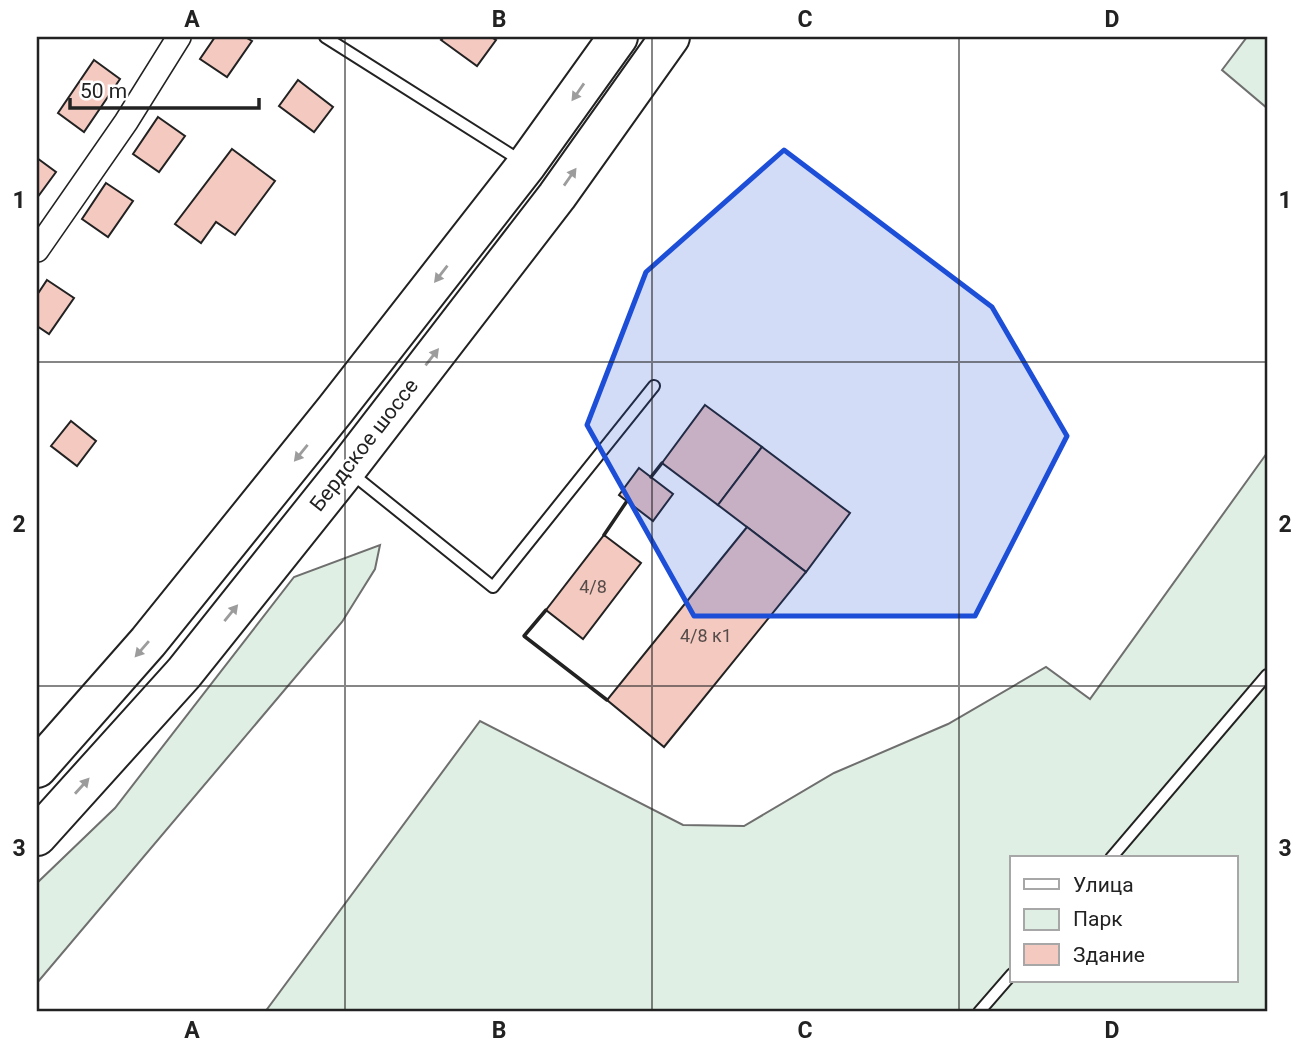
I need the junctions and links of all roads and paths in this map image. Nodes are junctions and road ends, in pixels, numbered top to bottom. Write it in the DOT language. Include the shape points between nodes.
graph roads {
  1 [pos="179,37"];
  2 [pos="325,37"];
  3 [pos="618,37"];
  4 [pos="670,37"];
  5 [pos="527,164"];
  6 [pos="37,250"];
  7 [pos="654,386"];
  8 [pos="346,470"];
  9 [pos="1267,675"];
  10 [pos="37,768"];
  11 [pos="37,836"];
  12 [pos="1113,856"];
  13 [pos="1010,976"];
  14 [pos="979,1012"];
  1 -- 6 [label="street"];
  2 -- 5 [label="lane"];
  3 -- 5 [label="highway, one-way"];
  8 -- 4 [label="highway, Бердское шоссе, one-way" via="556,196"];
  5 -- 10 [label="highway, one-way" via="148,642"];
  7 -- 8 [label="lane" via="493,587"];
  11 -- 8 [label="highway, Бердское шоссе, one-way" via="184,673"];
  9 -- 12 [label="lane"];
  13 -- 14 [label="lane"];
}
